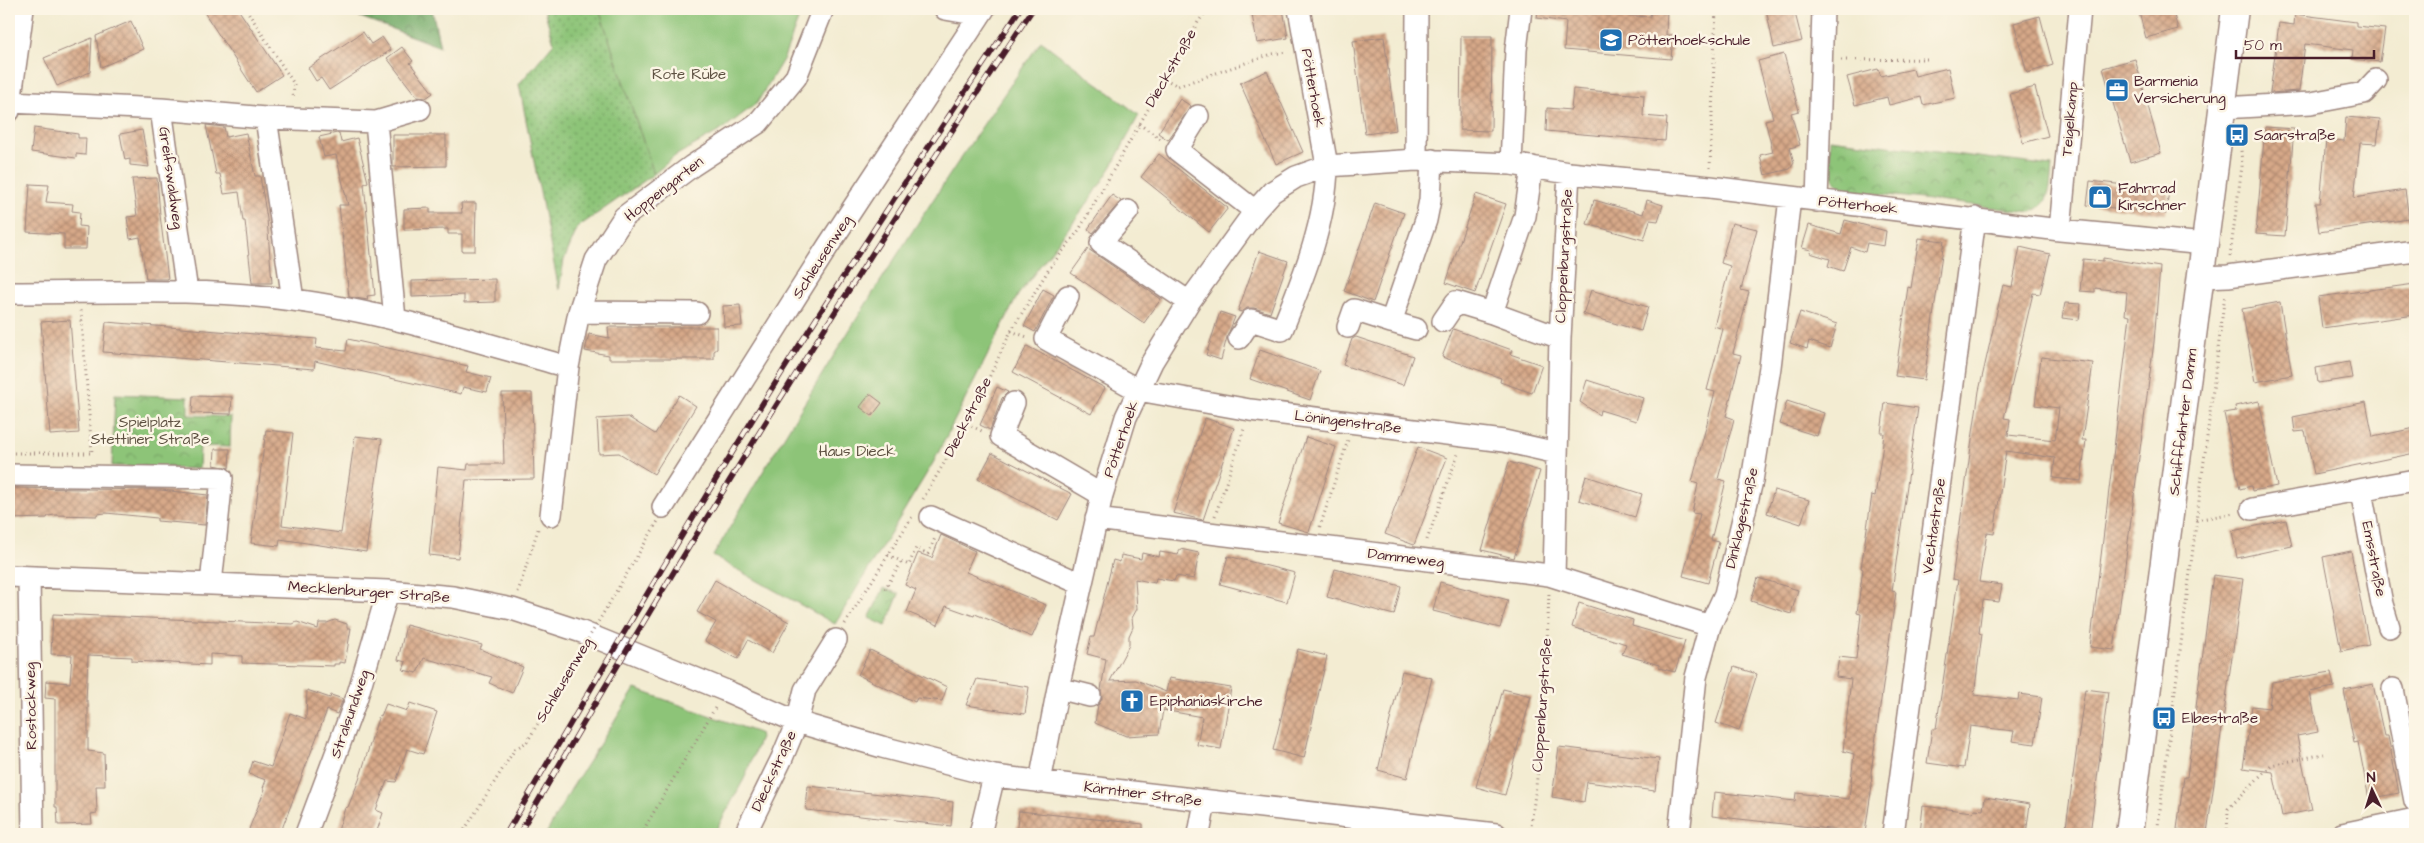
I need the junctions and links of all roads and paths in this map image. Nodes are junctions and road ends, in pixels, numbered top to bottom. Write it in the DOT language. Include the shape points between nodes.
graph roads {
  1 [pos="23,9"];
  2 [pos="246,9"];
  3 [pos="823,9"];
  4 [pos="945,9"];
  5 [pos="1208,9"];
  6 [pos="1299,9"];
  7 [pos="1417,9"];
  8 [pos="1521,9"];
  9 [pos="1716,9"];
  10 [pos="1823,9"];
  11 [pos="2080,9"];
  12 [pos="2235,9"];
  13 [pos="982,12"];
  14 [pos="1306,49"];
  15 [pos="1928,59"];
  16 [pos="1822,60"];
  17 [pos="1165,79"];
  18 [pos="2376,80"];
  19 [pos="9,106"];
  20 [pos="2222,108"];
  21 [pos="161,109"];
  22 [pos="420,109"];
  23 [pos="1198,116"];
  24 [pos="266,118"];
  25 [pos="292,118"];
  26 [pos="376,122"];
  27 [pos="1139,124"];
  28 [pos="2240,141"];
  29 [pos="1177,150"];
  30 [pos="1424,160"];
  31 [pos="1511,164"];
  32 [pos="1327,166"];
  33 [pos="1532,167"];
  34 [pos="1569,173"];
  35 [pos="1710,187"];
  36 [pos="1790,198"];
  37 [pos="1817,200"];
  38 [pos="1128,210"];
  39 [pos="1255,211"];
  40 [pos="1975,218"];
  41 [pos="2060,230"];
  42 [pos="2205,244"];
  43 [pos="2415,251"];
  44 [pos="2228,276"];
  45 [pos="2201,277"];
  46 [pos="187,292"];
  47 [pos="9,293"];
  48 [pos="81,293"];
  49 [pos="1068,296"];
  50 [pos="293,300"];
  51 [pos="1189,302"];
  52 [pos="579,312"];
  53 [pos="697,313"];
  54 [pos="1492,313"];
  55 [pos="395,319"];
  56 [pos="1443,321"];
  57 [pos="1391,322"];
  58 [pos="1348,326"];
  59 [pos="1416,330"];
  60 [pos="1011,331"];
  61 [pos="1239,338"];
  62 [pos="1560,338"];
  63 [pos="1034,339"];
  64 [pos="568,366"];
  65 [pos="1138,390"];
  66 [pos="1014,403"];
  67 [pos="1250,410"];
  68 [pos="1354,422"];
  69 [pos="1465,436"];
  70 [pos="9,453"];
  71 [pos="1557,453"];
  72 [pos="9,476"];
  73 [pos="2415,480"];
  74 [pos="2361,491"];
  75 [pos="1102,495"];
  76 [pos="2252,510"];
  77 [pos="661,514"];
  78 [pos="927,514"];
  79 [pos="550,515"];
  80 [pos="1096,520"];
  81 [pos="2196,520"];
  82 [pos="1210,533"];
  83 [pos="1314,547"];
  84 [pos="888,555"];
  85 [pos="1420,560"];
  86 [pos="902,561"];
  87 [pos="524,572"];
  88 [pos="19,576"];
  89 [pos="1552,576"];
  90 [pos="211,584"];
  91 [pos="1081,584"];
  92 [pos="885,589"];
  93 [pos="388,591"];
  94 [pos="1710,626"];
  95 [pos="2389,627"];
  96 [pos="836,640"];
  97 [pos="1058,688"];
  98 [pos="2393,689"];
  99 [pos="724,690"];
  100 [pos="1090,696"];
  101 [pos="797,722"];
  102 [pos="2324,754"];
  103 [pos="994,776"];
  104 [pos="1040,782"];
  105 [pos="2415,801"];
  106 [pos="1206,802"];
  107 [pos="2415,819"];
  108 [pos="1401,828"];
  109 [pos="1464,832"];
  110 [pos="34,834"];
  111 [pos="306,834"];
  112 [pos="462,834"];
  113 [pos="641,834"];
  114 [pos="745,834"];
  115 [pos="980,834"];
  116 [pos="1199,834"];
  117 [pos="1496,834"];
  118 [pos="1530,834"];
  119 [pos="1679,834"];
  120 [pos="1893,834"];
  121 [pos="2129,834"];
  122 [pos="2157,834"];
  123 [pos="2226,834"];
  124 [pos="2342,834"];
  1 -- 19 [label="street"];
  2 -- 25 [label="path" via="294,84"];
  3 -- 52 [label="street, Hoppengarten" via="796,77 758,124 692,166 624,217 596,260"];
  4 -- 13 [label="street"];
  5 -- 17 [label="path, Dieckstraße"];
  6 -- 14 [label="street, Pötterhoek"];
  7 -- 30 [label="street"];
  8 -- 31 [label="street"];
  9 -- 35 [label="path"];
  10 -- 16 [label="street"];
  11 -- 41 [label="street, Teigelkamp"];
  12 -- 20 [label="main road, Schifffahrter Damm"];
  13 -- 77 [label="street, Schleusenweg" via="828,246"];
  14 -- 17 [label="path" via="1272,54 1178,86"];
  14 -- 32 [label="street, Pötterhoek"];
  15 -- 16 [label="path"];
  16 -- 37 [label="street"];
  17 -- 27 [label="path, Dieckstraße"];
  18 -- 20 [label="street" via="2364,93 2311,102"];
  19 -- 21 [label="street"];
  20 -- 42 [label="main road, Schifffahrter Damm"];
  21 -- 24 [label="street, Greifswaldweg"];
  21 -- 46 [label="street, Greifswaldweg"];
  22 -- 26 [label="street, Greifswaldweg"];
  23 -- 29 [label="street"];
  24 -- 25 [label="street, Greifswaldweg"];
  24 -- 50 [label="street"];
  25 -- 26 [label="street, Greifswaldweg"];
  26 -- 55 [label="street"];
  27 -- 29 [label="path"];
  27 -- 60 [label="path, Dieckstraße" via="1079,230 1049,269"];
  28 -- 44 [label="path" via="2242,166"];
  29 -- 39 [label="street"];
  30 -- 31 [label="street, Pötterhoek"];
  30 -- 32 [label="street, Pötterhoek"];
  30 -- 57 [label="street" via="1430,200"];
  31 -- 33 [label="street, Pötterhoek"];
  32 -- 39 [label="street, Pötterhoek" via="1296,177 1272,192"];
  32 -- 61 [label="street, Pötterhoek" via="1326,191 1290,333 1251,320"];
  33 -- 34 [label="street, Pötterhoek"];
  33 -- 54 [label="street" via="1525,216"];
  34 -- 35 [label="street, Pötterhoek"];
  34 -- 62 [label="street, Cloppenburgstraße"];
  35 -- 36 [label="street, Pötterhoek"];
  36 -- 37 [label="street, Pötterhoek"];
  36 -- 94 [label="street, Dinklagestraße" via="1770,368 1752,481 1725,594"];
  37 -- 40 [label="street, Pötterhoek"];
  38 -- 51 [label="street" via="1101,243"];
  39 -- 51 [label="street, Pötterhoek"];
  40 -- 41 [label="street, Pötterhoek"];
  40 -- 120 [label="street, Vechtastraße"];
  41 -- 42 [label="street, Pötterhoek"];
  42 -- 45 [label="main road, Schifffahrter Damm"];
  43 -- 44 [label="street"];
  44 -- 45 [label="street"];
  44 -- 81 [label="path"];
  45 -- 121 [label="main road, Schifffahrter Damm"];
  46 -- 48 [label="street"];
  46 -- 50 [label="street"];
  47 -- 48 [label="street"];
  48 -- 70 [label="path" via="92,453"];
  49 -- 65 [label="street, Löningenstraße" via="1046,339"];
  50 -- 55 [label="street"];
  51 -- 65 [label="street, Pötterhoek"];
  52 -- 53 [label="street"];
  52 -- 64 [label="street, Hoppengarten"];
  54 -- 56 [label="street, Cloppenburgstraße" via="1456,302"];
  54 -- 62 [label="street, Cloppenburgstraße"];
  55 -- 64 [label="street"];
  57 -- 58 [label="street" via="1354,310"];
  57 -- 59 [label="street"];
  60 -- 63 [label="path"];
  60 -- 78 [label="path, Dieckstraße"];
  62 -- 71 [label="street, Cloppenburgstraße"];
  64 -- 79 [label="street, Hoppengarten"];
  65 -- 67 [label="street, Löningenstraße"];
  65 -- 75 [label="street, Pötterhoek" via="1126,417"];
  66 -- 75 [label="street" via="1001,436"];
  67 -- 68 [label="street, Löningenstraße"];
  67 -- 82 [label="path"];
  68 -- 69 [label="street, Löningenstraße"];
  68 -- 83 [label="path"];
  69 -- 71 [label="street, Löningenstraße" via="1504,440"];
  69 -- 85 [label="path"];
  71 -- 89 [label="street, Cloppenburgstraße"];
  72 -- 90 [label="street" via="222,478"];
  73 -- 74 [label="street"];
  74 -- 76 [label="street"];
  74 -- 95 [label="street, Emsstraße"];
  75 -- 80 [label="street, Pötterhoek"];
  76 -- 81 [label="path"];
  77 -- 112 [label="path, Schleusenweg, bridge" via="527,742 515,749"];
  78 -- 84 [label="path, Dieckstraße"];
  78 -- 86 [label="path" via="928,554 916,548 909,564"];
  78 -- 91 [label="street"];
  79 -- 87 [label="path" via="543,513"];
  80 -- 82 [label="street, Dammeweg"];
  80 -- 91 [label="street, Pötterhoek"];
  81 -- 122 [label="path"];
  82 -- 83 [label="street, Dammeweg"];
  83 -- 85 [label="street, Dammeweg"];
  84 -- 86 [label="path"];
  84 -- 96 [label="path, Dieckstraße"];
  85 -- 89 [label="street, Dammeweg"];
  86 -- 92 [label="path"];
  88 -- 90 [label="street, Mecklenburger Straße"];
  88 -- 110 [label="street, Rostockweg"];
  89 -- 94 [label="street, Dammeweg"];
  89 -- 118 [label="path, Cloppenburgstraße" via="1544,722"];
  90 -- 93 [label="street, Mecklenburger Straße"];
  91 -- 97 [label="street, Pötterhoek"];
  93 -- 99 [label="street, Mecklenburger Straße" via="453,597 512,609 582,632"];
  93 -- 111 [label="street, Stralsundweg" via="357,697"];
  94 -- 119 [label="street, Dinklagestraße" via="1696,677"];
  96 -- 101 [label="street, Dieckstraße" via="804,690"];
  97 -- 100 [label="street"];
  97 -- 104 [label="street, Pötterhoek"];
  98 -- 105 [label="street"];
  99 -- 101 [label="street, Mecklenburger Straße"];
  99 -- 113 [label="path"];
  101 -- 103 [label="street, Kärntner Straße"];
  101 -- 114 [label="street, Dieckstraße"];
  102 -- 123 [label="path" via="2271,765 2228,809"];
  103 -- 104 [label="street, Kärntner Straße"];
  103 -- 115 [label="street"];
  104 -- 106 [label="street, Kärntner Straße"];
  106 -- 108 [label="street, Kärntner Straße"];
  106 -- 116 [label="street"];
  107 -- 124 [label="street"];
  108 -- 109 [label="street, Kärntner Straße"];
  109 -- 117 [label="street, Kärntner Straße"];
}
